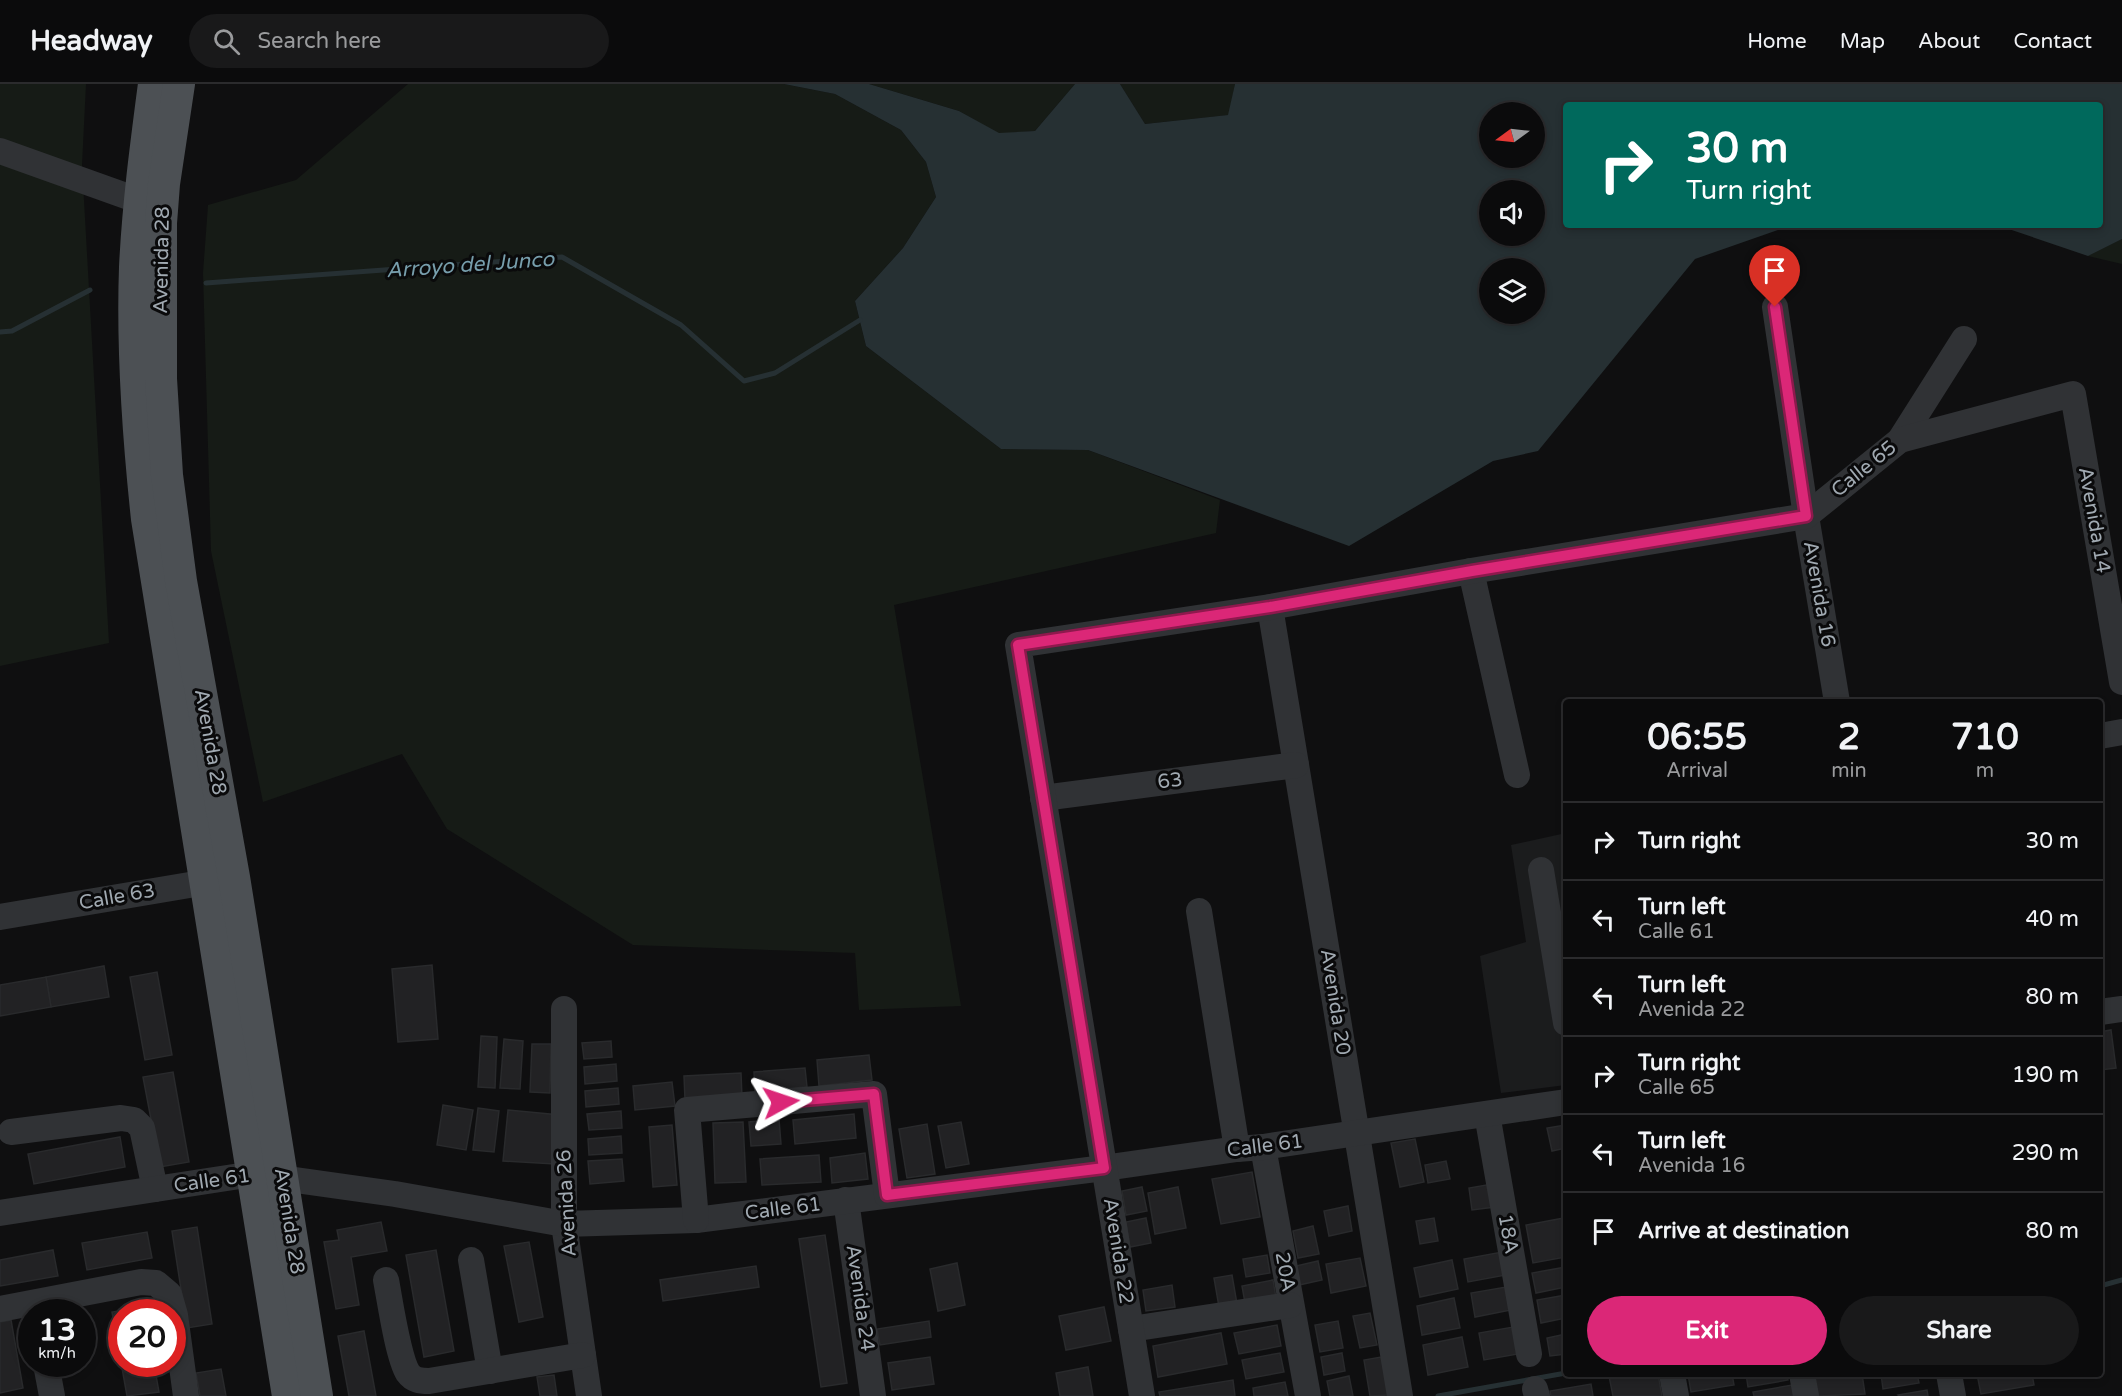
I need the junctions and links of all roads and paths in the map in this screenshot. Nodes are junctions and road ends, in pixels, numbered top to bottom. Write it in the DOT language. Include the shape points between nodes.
graph roads {
  1 [pos="154,84"];
  2 [pos="179,84"];
  3 [pos="0,151"];
  4 [pos="140,201"];
  5 [pos="1775,307"];
  6 [pos="1964,339"];
  7 [pos="2073,394"];
  8 [pos="1900,440"];
  9 [pos="1806,516"];
  10 [pos="1472,571"];
  11 [pos="1270,607"];
  12 [pos="1018,645"];
  13 [pos="2122,682"];
  14 [pos="1836,699"];
  15 [pos="2122,732"];
  16 [pos="2103,735"];
  17 [pos="1296,765"];
  18 [pos="1517,775"];
  19 [pos="1043,798"];
  20 [pos="1541,870"];
  21 [pos="220,880"];
  22 [pos="1199,911"];
  23 [pos="0,917"];
  24 [pos="1563,1005"];
  25 [pos="564,1009"];
  26 [pos="2122,1009"];
  27 [pos="2103,1012"];
  28 [pos="1563,1102"];
  29 [pos="1487,1114"];
  30 [pos="11,1132"];
  31 [pos="1357,1133"];
  32 [pos="1263,1147"];
  33 [pos="1237,1149"];
  34 [pos="1104,1168"];
  35 [pos="268,1175"];
  36 [pos="155,1189"];
  37 [pos="887,1195"];
  38 [pos="846,1200"];
  39 [pos="0,1213"];
  40 [pos="696,1220"];
  41 [pos="564,1224"];
  42 [pos="471,1260"];
  43 [pos="386,1280"];
  44 [pos="71,1299"];
  45 [pos="1290,1305"];
  46 [pos="18,1308"];
  47 [pos="0,1309"];
  48 [pos="1131,1329"];
  49 [pos="1529,1354"];
  50 [pos="583,1355"];
  51 [pos="490,1371"];
  52 [pos="48,1377"];
  53 [pos="1803,1377"];
  54 [pos="1950,1377"];
  55 [pos="52,1396"];
  56 [pos="186,1396"];
  57 [pos="288,1396"];
  58 [pos="317,1396"];
  59 [pos="589,1396"];
  60 [pos="873,1396"];
  61 [pos="1142,1396"];
  62 [pos="1308,1396"];
  63 [pos="1400,1396"];
  64 [pos="1806,1396"];
  65 [pos="1953,1396"];
  1 -- 4 [label="main road, Avenida 28"];
  2 -- 21 [label="main road, Avenida 28" via="161,223 163,426 166,475"];
  3 -- 4 [label="street"];
  4 -- 21 [label="main road, Avenida 28" via="135,352 147,519"];
  5 -- 9 [label="street, Avenida 16"];
  6 -- 8 [label="street"];
  7 -- 8 [label="street, Calle 65"];
  7 -- 13 [label="street, Avenida 14"];
  8 -- 9 [label="street, Calle 65"];
  9 -- 10 [label="street, Calle 65"];
  9 -- 14 [label="street, Avenida 16"];
  10 -- 11 [label="street, Calle 65"];
  10 -- 18 [label="street"];
  11 -- 12 [label="street, Calle 65"];
  11 -- 17 [label="street, Avenida 20"];
  12 -- 19 [label="street, Avenida 22"];
  15 -- 16 [label="street"];
  17 -- 19 [label="street, 63"];
  17 -- 31 [label="street, Avenida 20"];
  19 -- 34 [label="street, Avenida 22"];
  20 -- 24 [label="street"];
  21 -- 23 [label="street, Calle 63"];
  21 -- 35 [label="main road, Avenida 28"];
  22 -- 33 [label="street"];
  25 -- 41 [label="street, Avenida 26"];
  26 -- 27 [label="street"];
  28 -- 29 [label="street, Calle 61"];
  29 -- 31 [label="street, Calle 61"];
  29 -- 49 [label="street, 18A"];
  30 -- 36 [label="street" via="121,1118 134,1120 142,1128"];
  31 -- 32 [label="street, Calle 61"];
  31 -- 63 [label="street, Avenida 20"];
  32 -- 33 [label="street, Calle 61"];
  32 -- 45 [label="street, 20A"];
  33 -- 34 [label="street, Calle 61"];
  34 -- 37 [label="street, Calle 61"];
  34 -- 48 [label="street, Avenida 22"];
  35 -- 36 [label="street, Calle 61"];
  35 -- 41 [label="street, Calle 61"];
  35 -- 57 [label="main road, Avenida 28"];
  35 -- 58 [label="main road, Avenida 28"];
  36 -- 39 [label="street, Calle 61"];
  37 -- 38 [label="street, Calle 61"];
  37 -- 40 [label="street" via="874,1094 687,1110"];
  38 -- 40 [label="street, Calle 61"];
  38 -- 60 [label="street, Avenida 24"];
  40 -- 41 [label="street, Calle 61"];
  41 -- 50 [label="street, Avenida 26"];
  42 -- 51 [label="street"];
  43 -- 51 [label="street" via="408,1374 429,1382"];
  44 -- 56 [label="street" via="141,1282 156,1283 169,1294 175,1315"];
  45 -- 48 [label="street"];
  45 -- 62 [label="street, 20A"];
  46 -- 47 [label="street"];
  48 -- 61 [label="street, Avenida 22"];
  50 -- 51 [label="street"];
  50 -- 59 [label="street, Avenida 26"];
  52 -- 55 [label="street"];
  53 -- 64 [label="street"];
  54 -- 65 [label="street"];
}
